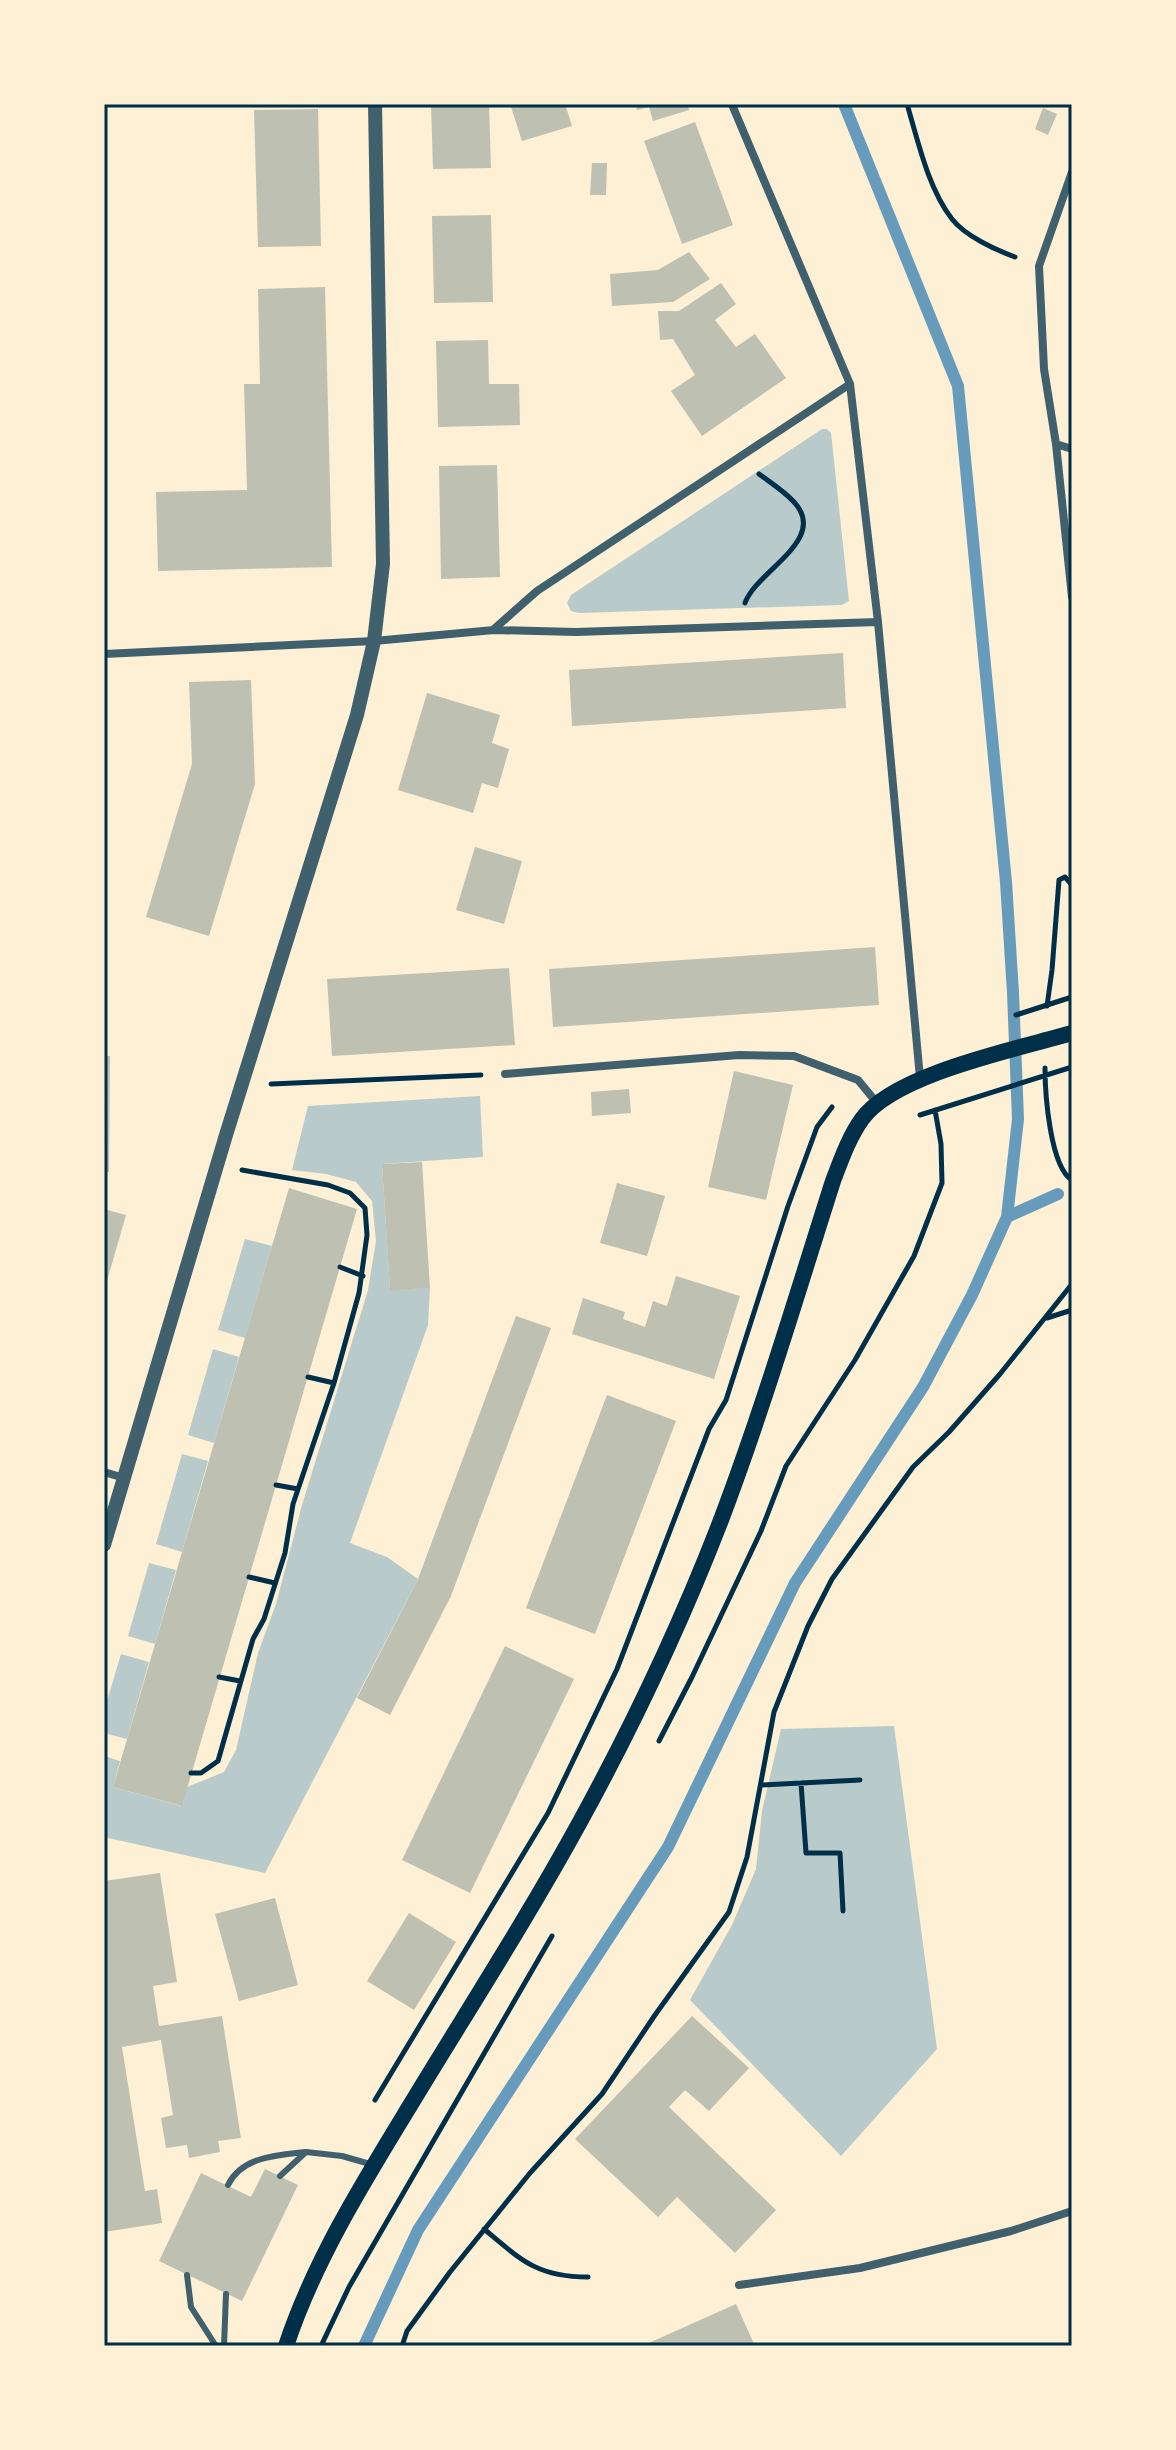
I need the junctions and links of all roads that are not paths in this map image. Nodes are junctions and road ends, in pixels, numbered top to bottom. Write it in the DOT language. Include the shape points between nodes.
graph roads {
  1 [pos="375,104"];
  2 [pos="733,107"];
  3 [pos="1072,172"];
  4 [pos="850,384"];
  5 [pos="1056,444"];
  6 [pos="1072,449"];
  7 [pos="1072,597"];
  8 [pos="878,622"];
  9 [pos="494,630"];
  10 [pos="374,641"];
  11 [pos="104,654"];
  12 [pos="1072,1033"];
  13 [pos="505,1074"];
  14 [pos="920,1078"];
  15 [pos="877,1103"];
  16 [pos="104,1472"];
  17 [pos="124,1478"];
  18 [pos="104,1545"];
  19 [pos="306,2152"];
  20 [pos="374,2165"];
  21 [pos="280,2176"];
  22 [pos="228,2185"];
  23 [pos="1072,2211"];
  24 [pos="187,2275"];
  25 [pos="739,2285"];
  26 [pos="226,2294"];
  27 [pos="216,2346"];
  28 [pos="224,2346"];
  29 [pos="286,2346"];
  1 -- 10 [label="street" via="383,564"];
  2 -- 4 [label="street"];
  3 -- 5 [label="street" via="1039,266 1044,369"];
  4 -- 8 [label="street"];
  4 -- 9 [label="street" via="537,591"];
  5 -- 6 [label="street"];
  5 -- 7 [label="street"];
  8 -- 9 [label="street"];
  8 -- 14 [label="street"];
  9 -- 10 [label="street"];
  10 -- 11 [label="street"];
  10 -- 17 [label="street" via="357,715"];
  12 -- 14 [label="main road"];
  13 -- 15 [label="street" via="739,1055 794,1056 858,1080"];
  14 -- 15 [label="main road"];
  15 -- 20 [label="main road" via="846,1148 721,1521 636,1710 581,1819"];
  16 -- 17 [label="street"];
  17 -- 18 [label="street"];
  19 -- 20 [label="lane"];
  19 -- 21 [label="lane"];
  19 -- 22 [label="lane" via="261,2158"];
  20 -- 29 [label="main road" via="318,2270"];
  23 -- 25 [label="street" via="860,2268"];
  24 -- 27 [label="lane" via="191,2307"];
  26 -- 28 [label="lane"];
}
